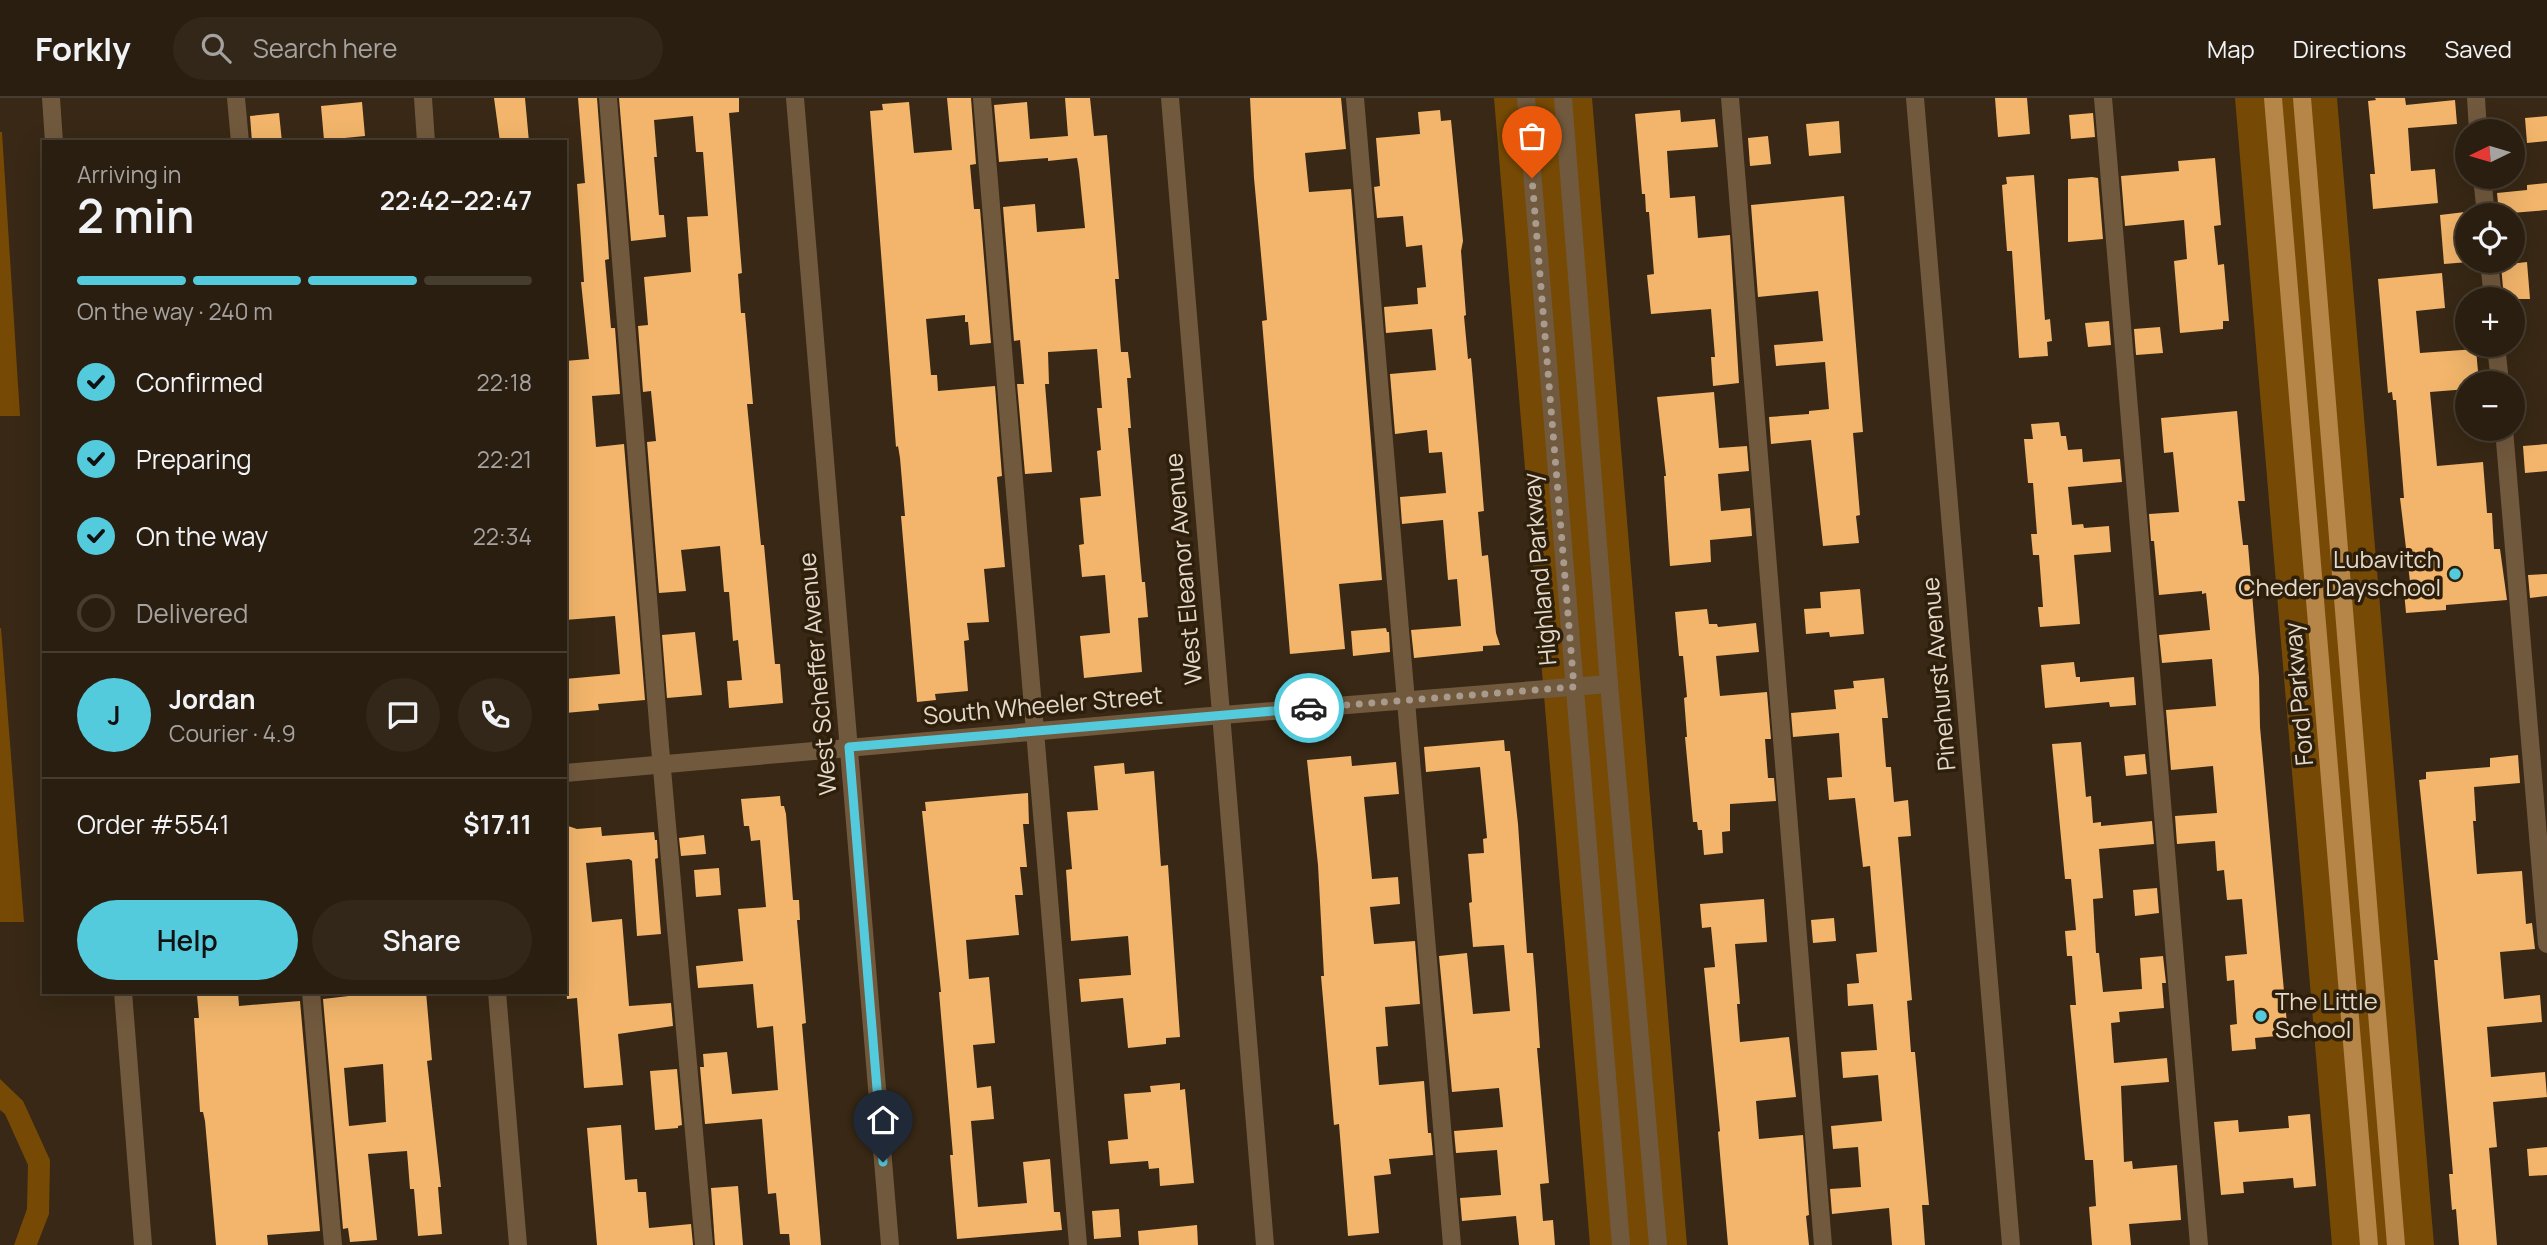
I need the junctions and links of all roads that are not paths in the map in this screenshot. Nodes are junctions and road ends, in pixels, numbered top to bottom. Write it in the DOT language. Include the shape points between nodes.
graph roads {
  1 [pos="51,98"];
  2 [pos="236,98"];
  3 [pos="423,98"];
  4 [pos="608,98"];
  5 [pos="795,98"];
  6 [pos="982,98"];
  7 [pos="1170,98"];
  8 [pos="1355,98"];
  9 [pos="1526,98"];
  10 [pos="1563,98"];
  11 [pos="1730,98"];
  12 [pos="1915,98"];
  13 [pos="2103,98"];
  14 [pos="2273,98"];
  15 [pos="2302,98"];
  16 [pos="2476,98"];
  17 [pos="2478,119"];
  18 [pos="54,140"];
  19 [pos="240,140"];
  20 [pos="426,140"];
  21 [pos="2505,441"];
  22 [pos="1609,684"];
  23 [pos="1574,687"];
  24 [pos="1407,700"];
  25 [pos="1221,715"];
  26 [pos="1035,731"];
  27 [pos="849,747"];
  28 [pos="662,764"];
  29 [pos="567,773"];
  30 [pos="2547,944"];
  31 [pos="123,994"];
  32 [pos="311,994"];
  33 [pos="497,994"];
  34 [pos="143,1245"];
  35 [pos="332,1245"];
  36 [pos="518,1245"];
  37 [pos="704,1245"];
  38 [pos="890,1245"];
  39 [pos="1078,1245"];
  40 [pos="1265,1245"];
  41 [pos="1452,1245"];
  42 [pos="1621,1245"];
  43 [pos="1658,1245"];
  44 [pos="1823,1245"];
  45 [pos="2011,1245"];
  46 [pos="2199,1245"];
  47 [pos="2369,1245"];
  48 [pos="2396,1245"];
  1 -- 18 [label="street"];
  2 -- 19 [label="street"];
  3 -- 20 [label="street"];
  4 -- 28 [label="street"];
  5 -- 27 [label="street, West Scheffer Avenue"];
  6 -- 26 [label="street"];
  7 -- 25 [label="street, West Eleanor Avenue"];
  8 -- 24 [label="street"];
  9 -- 23 [label="street, Highland Parkway"];
  10 -- 22 [label="street"];
  11 -- 44 [label="street"];
  12 -- 45 [label="street, Pinehurst Avenue"];
  13 -- 46 [label="street"];
  14 -- 47 [label="main road, Ford Parkway"];
  15 -- 48 [label="main road"];
  16 -- 17 [label="street"];
  21 -- 30 [label="street"];
  22 -- 23 [label="street, South Wheeler Street"];
  22 -- 43 [label="street"];
  23 -- 24 [label="street, South Wheeler Street"];
  23 -- 42 [label="street, Highland Parkway"];
  24 -- 25 [label="street, South Wheeler Street"];
  24 -- 41 [label="street"];
  25 -- 26 [label="street, South Wheeler Street"];
  25 -- 40 [label="street, West Eleanor Avenue"];
  26 -- 27 [label="street, South Wheeler Street"];
  26 -- 39 [label="street"];
  27 -- 28 [label="street, South Wheeler Street"];
  27 -- 38 [label="street, West Scheffer Avenue"];
  28 -- 29 [label="street, South Wheeler Street"];
  28 -- 37 [label="street"];
  31 -- 34 [label="street"];
  32 -- 35 [label="street"];
  33 -- 36 [label="street"];
}
